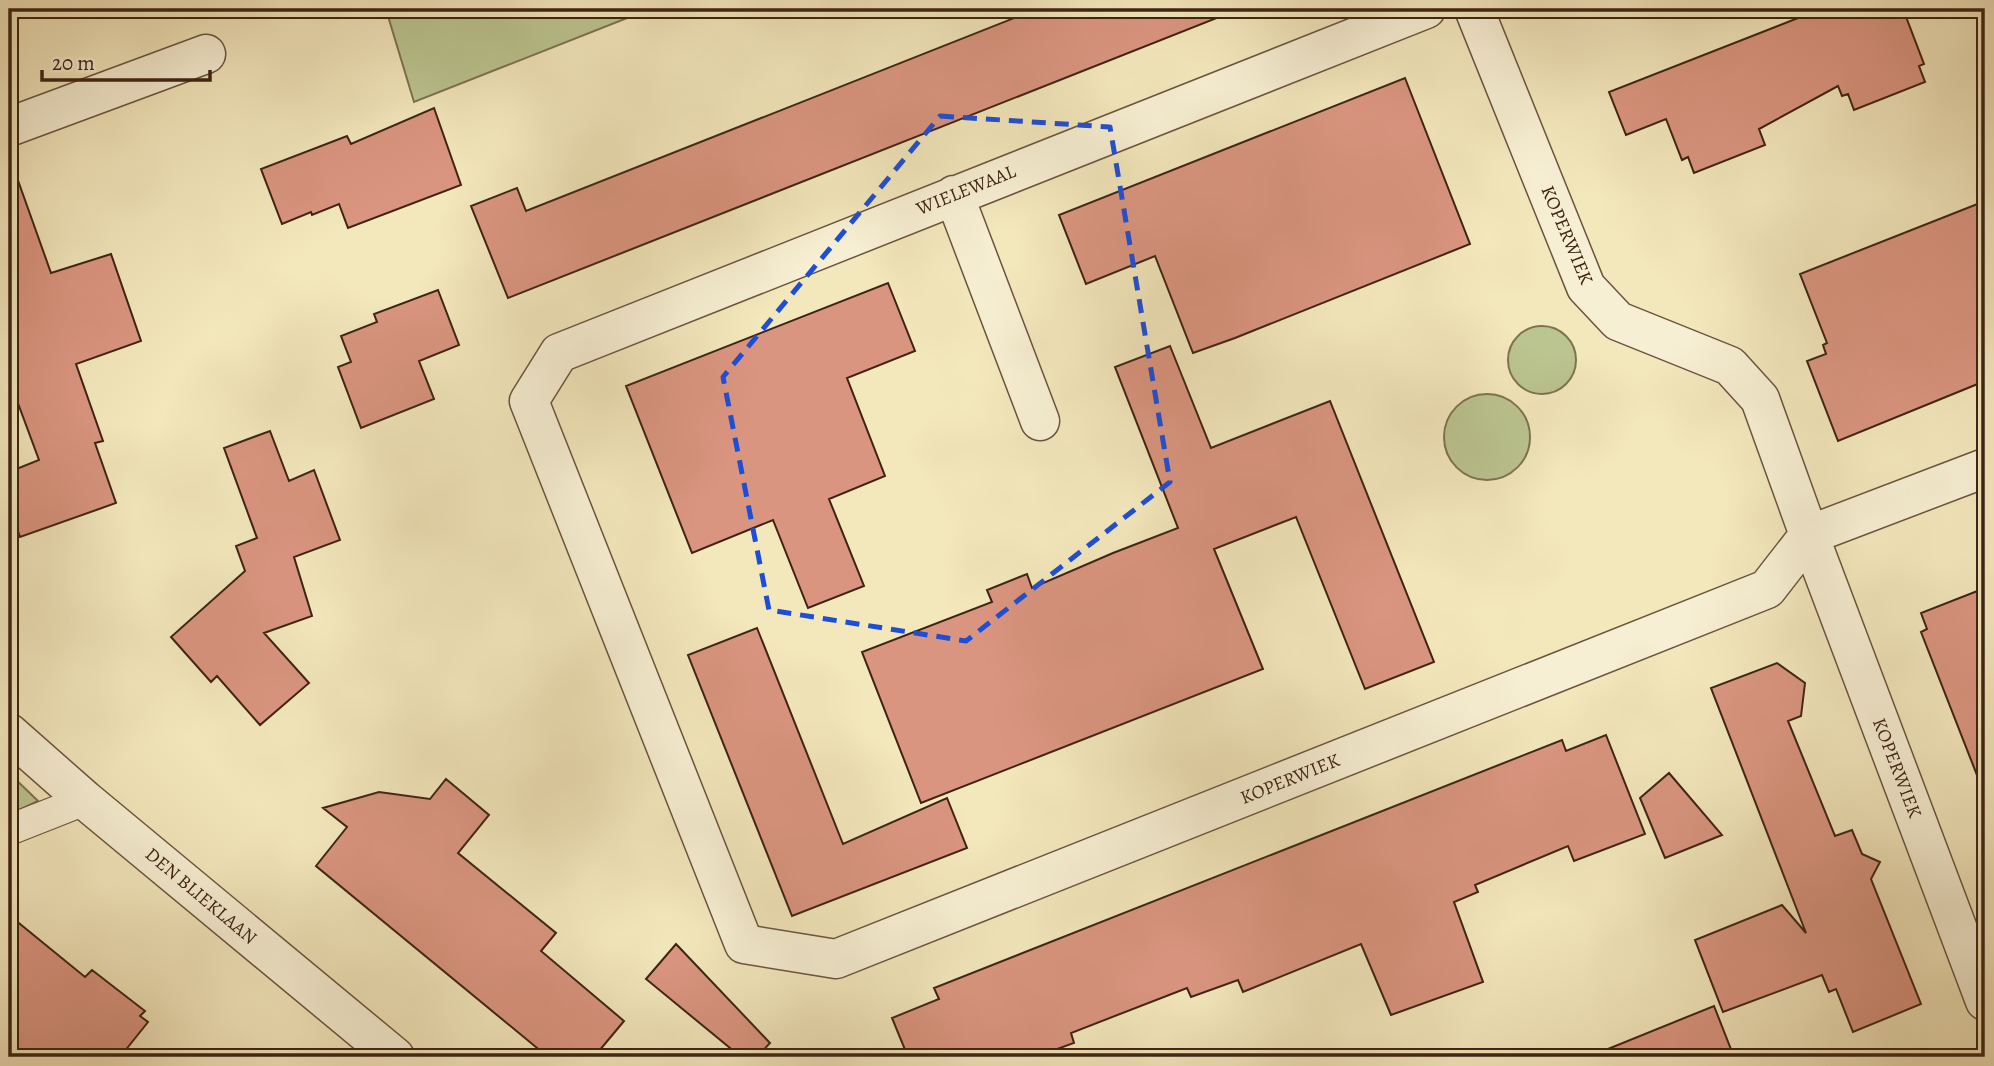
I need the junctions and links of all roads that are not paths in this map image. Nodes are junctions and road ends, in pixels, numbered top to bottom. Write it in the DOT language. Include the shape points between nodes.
graph roads {
  1 [pos="1426,9"];
  2 [pos="1474,9"];
  3 [pos="206,54"];
  4 [pos="9,127"];
  5 [pos="954,195"];
  6 [pos="1040,421"];
  7 [pos="1985,468"];
  8 [pos="1809,535"];
  9 [pos="9,733"];
  10 [pos="85,800"];
  11 [pos="9,830"];
  12 [pos="744,944"];
  13 [pos="1985,1001"];
  14 [pos="395,1057"];
  1 -- 5 [label="street, WIELEWAAL"];
  2 -- 8 [label="street, KOPERWIEK" via="1586,287 1618,321 1730,366 1760,399"];
  3 -- 4 [label="street"];
  5 -- 6 [label="street"];
  5 -- 12 [label="street, WIELEWAAL" via="559,353 529,401"];
  7 -- 8 [label="street"];
  8 -- 12 [label="street, KOPERWIEK" via="1767,589 836,959"];
  8 -- 13 [label="street, KOPERWIEK"];
  9 -- 10 [label="street, DEN BLIEKLAAN"];
  10 -- 11 [label="lane"];
  10 -- 14 [label="street, DEN BLIEKLAAN"];
}
